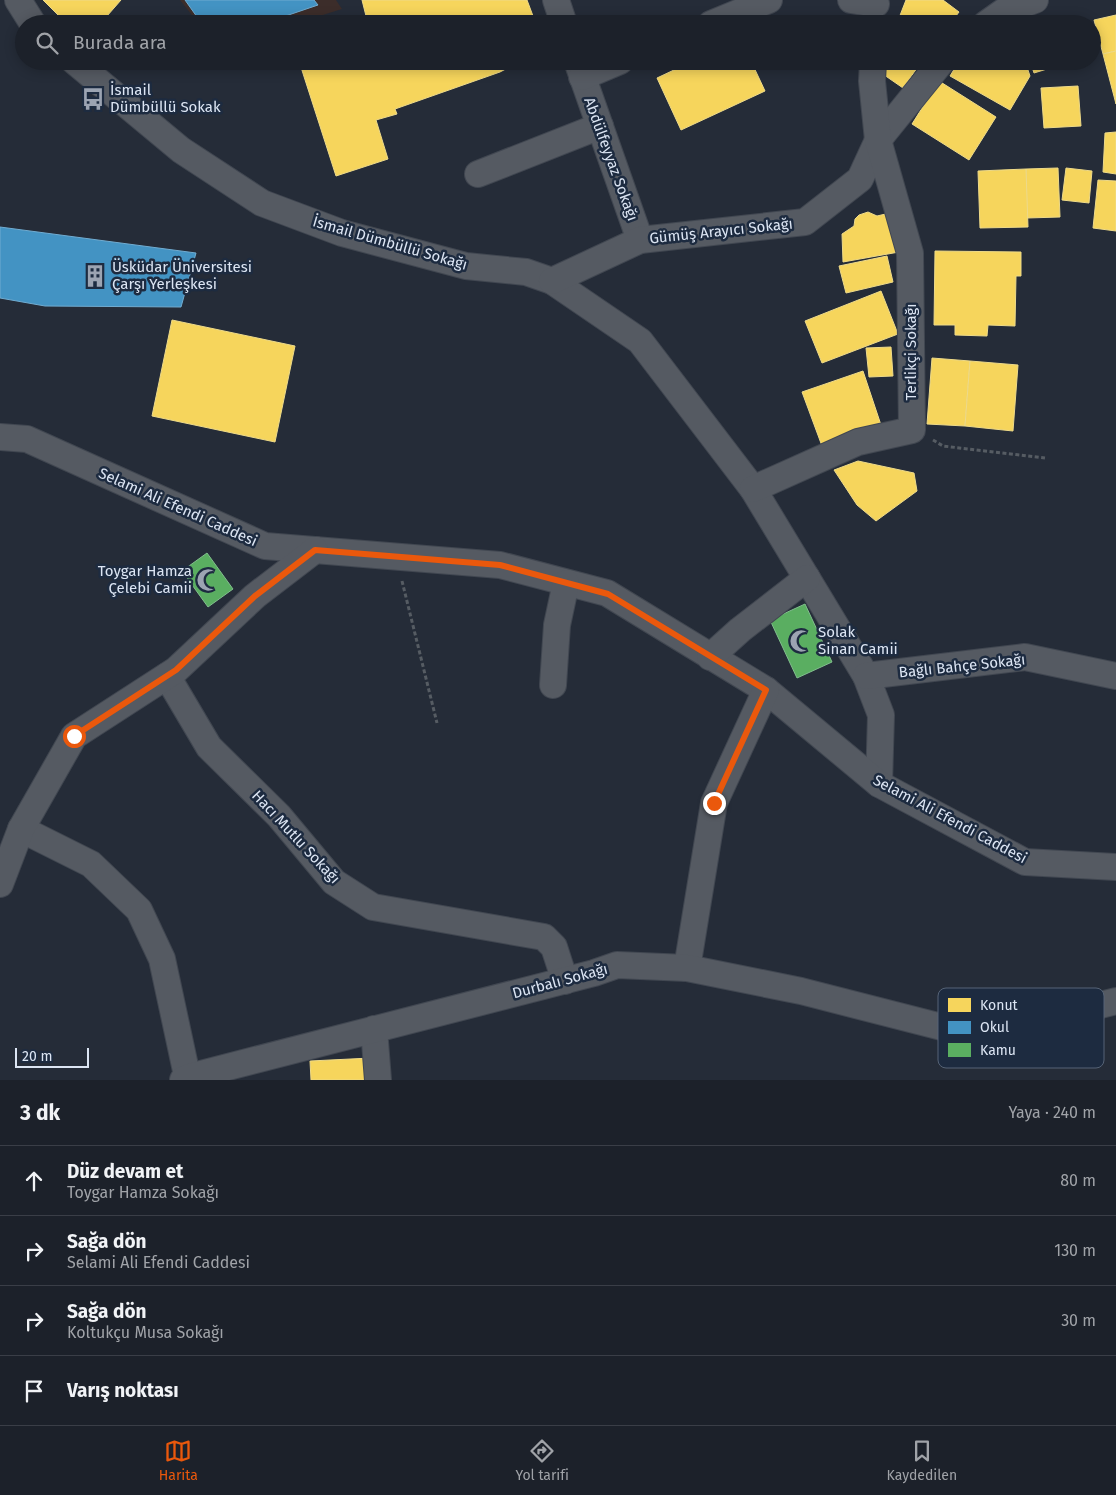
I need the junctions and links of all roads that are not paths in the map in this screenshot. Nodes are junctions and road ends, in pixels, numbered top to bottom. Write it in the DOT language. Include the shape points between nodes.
graph roads {
  1 [pos="18,0"];
  2 [pos="556,0"];
  3 [pos="769,0"];
  4 [pos="1035,0"];
  5 [pos="27,15"];
  6 [pos="561,15"];
  7 [pos="733,15"];
  8 [pos="999,15"];
  9 [pos="85,70"];
  10 [pos="579,70"];
  11 [pos="873,70"];
  12 [pos="935,70"];
  13 [pos="600,126"];
  14 [pos="878,140"];
  15 [pos="478,174"];
  16 [pos="640,240"];
  17 [pos="552,281"];
  18 [pos="0,437"];
  19 [pos="752,489"];
  20 [pos="315,550"];
  21 [pos="807,578"];
  22 [pos="566,582"];
  23 [pos="710,657"];
  24 [pos="167,676"];
  25 [pos="866,676"];
  26 [pos="1116,676"];
  27 [pos="553,686"];
  28 [pos="766,690"];
  29 [pos="879,784"];
  30 [pos="21,829"];
  31 [pos="1116,867"];
  32 [pos="0,884"];
  33 [pos="687,968"];
  34 [pos="564,981"];
  35 [pos="938,1026"];
  36 [pos="374,1029"];
  37 [pos="187,1079"];
  38 [pos="378,1080"];
  1 -- 5 [label="street"];
  2 -- 6 [label="street"];
  3 -- 7 [label="street"];
  4 -- 8 [label="street"];
  9 -- 17 [label="street, İsmail Dümbüllü Sokağı" via="181,150 262,202 352,236 466,266 526,272"];
  10 -- 13 [label="street, Abdülfeyyaz Sokağı"];
  11 -- 14 [label="street, Terlikçi Sokağı"];
  12 -- 14 [label="street, Gümüş Arayıcı Sokağı"];
  13 -- 15 [label="street"];
  13 -- 16 [label="street, Abdülfeyyaz Sokağı"];
  14 -- 16 [label="street, Gümüş Arayıcı Sokağı" via="860,180 805,222"];
  14 -- 19 [label="street, Terlikçi Sokağı" via="910,253 912,430 858,442"];
  16 -- 17 [label="street, Gümüş Arayıcı Sokağı"];
  17 -- 19 [label="street, İsmail Dümbüllü Sokağı" via="640,341"];
  18 -- 20 [label="street, Selami Ali Efendi Caddesi" via="27,439 265,546"];
  19 -- 21 [label="street, İsmail Dümbüllü Sokağı"];
  20 -- 22 [label="street, Selami Ali Efendi Caddesi" via="500,565"];
  20 -- 24 [label="street" via="255,596"];
  21 -- 23 [label="street"];
  21 -- 25 [label="street, İsmail Dümbüllü Sokağı"];
  22 -- 23 [label="street, Selami Ali Efendi Caddesi" via="608,594"];
  22 -- 27 [label="street" via="557,625"];
  23 -- 28 [label="street, Selami Ali Efendi Caddesi"];
  24 -- 30 [label="street" via="74,736"];
  24 -- 34 [label="street, Hacı Mutlu Sokağı" via="209,748 279,816 334,882 373,907 544,936 554,947"];
  25 -- 26 [label="street, Bağlı Bahçe Sokağı" via="1025,657"];
  25 -- 29 [label="street, İsmail Dümbüllü Sokağı" via="881,715"];
  28 -- 29 [label="street, Selami Ali Efendi Caddesi"];
  28 -- 33 [label="street" via="714,803"];
  29 -- 31 [label="street, Selami Ali Efendi Caddesi" via="1025,862"];
  30 -- 32 [label="street"];
  30 -- 37 [label="street" via="92,864 139,910 162,958"];
  33 -- 34 [label="street, Durbalı Sokağı" via="617,965"];
  33 -- 35 [label="street, Durbalı Sokağı" via="801,991"];
  34 -- 36 [label="street, Durbalı Sokağı"];
  36 -- 37 [label="street, Durbalı Sokağı"];
  36 -- 38 [label="street"];
}
